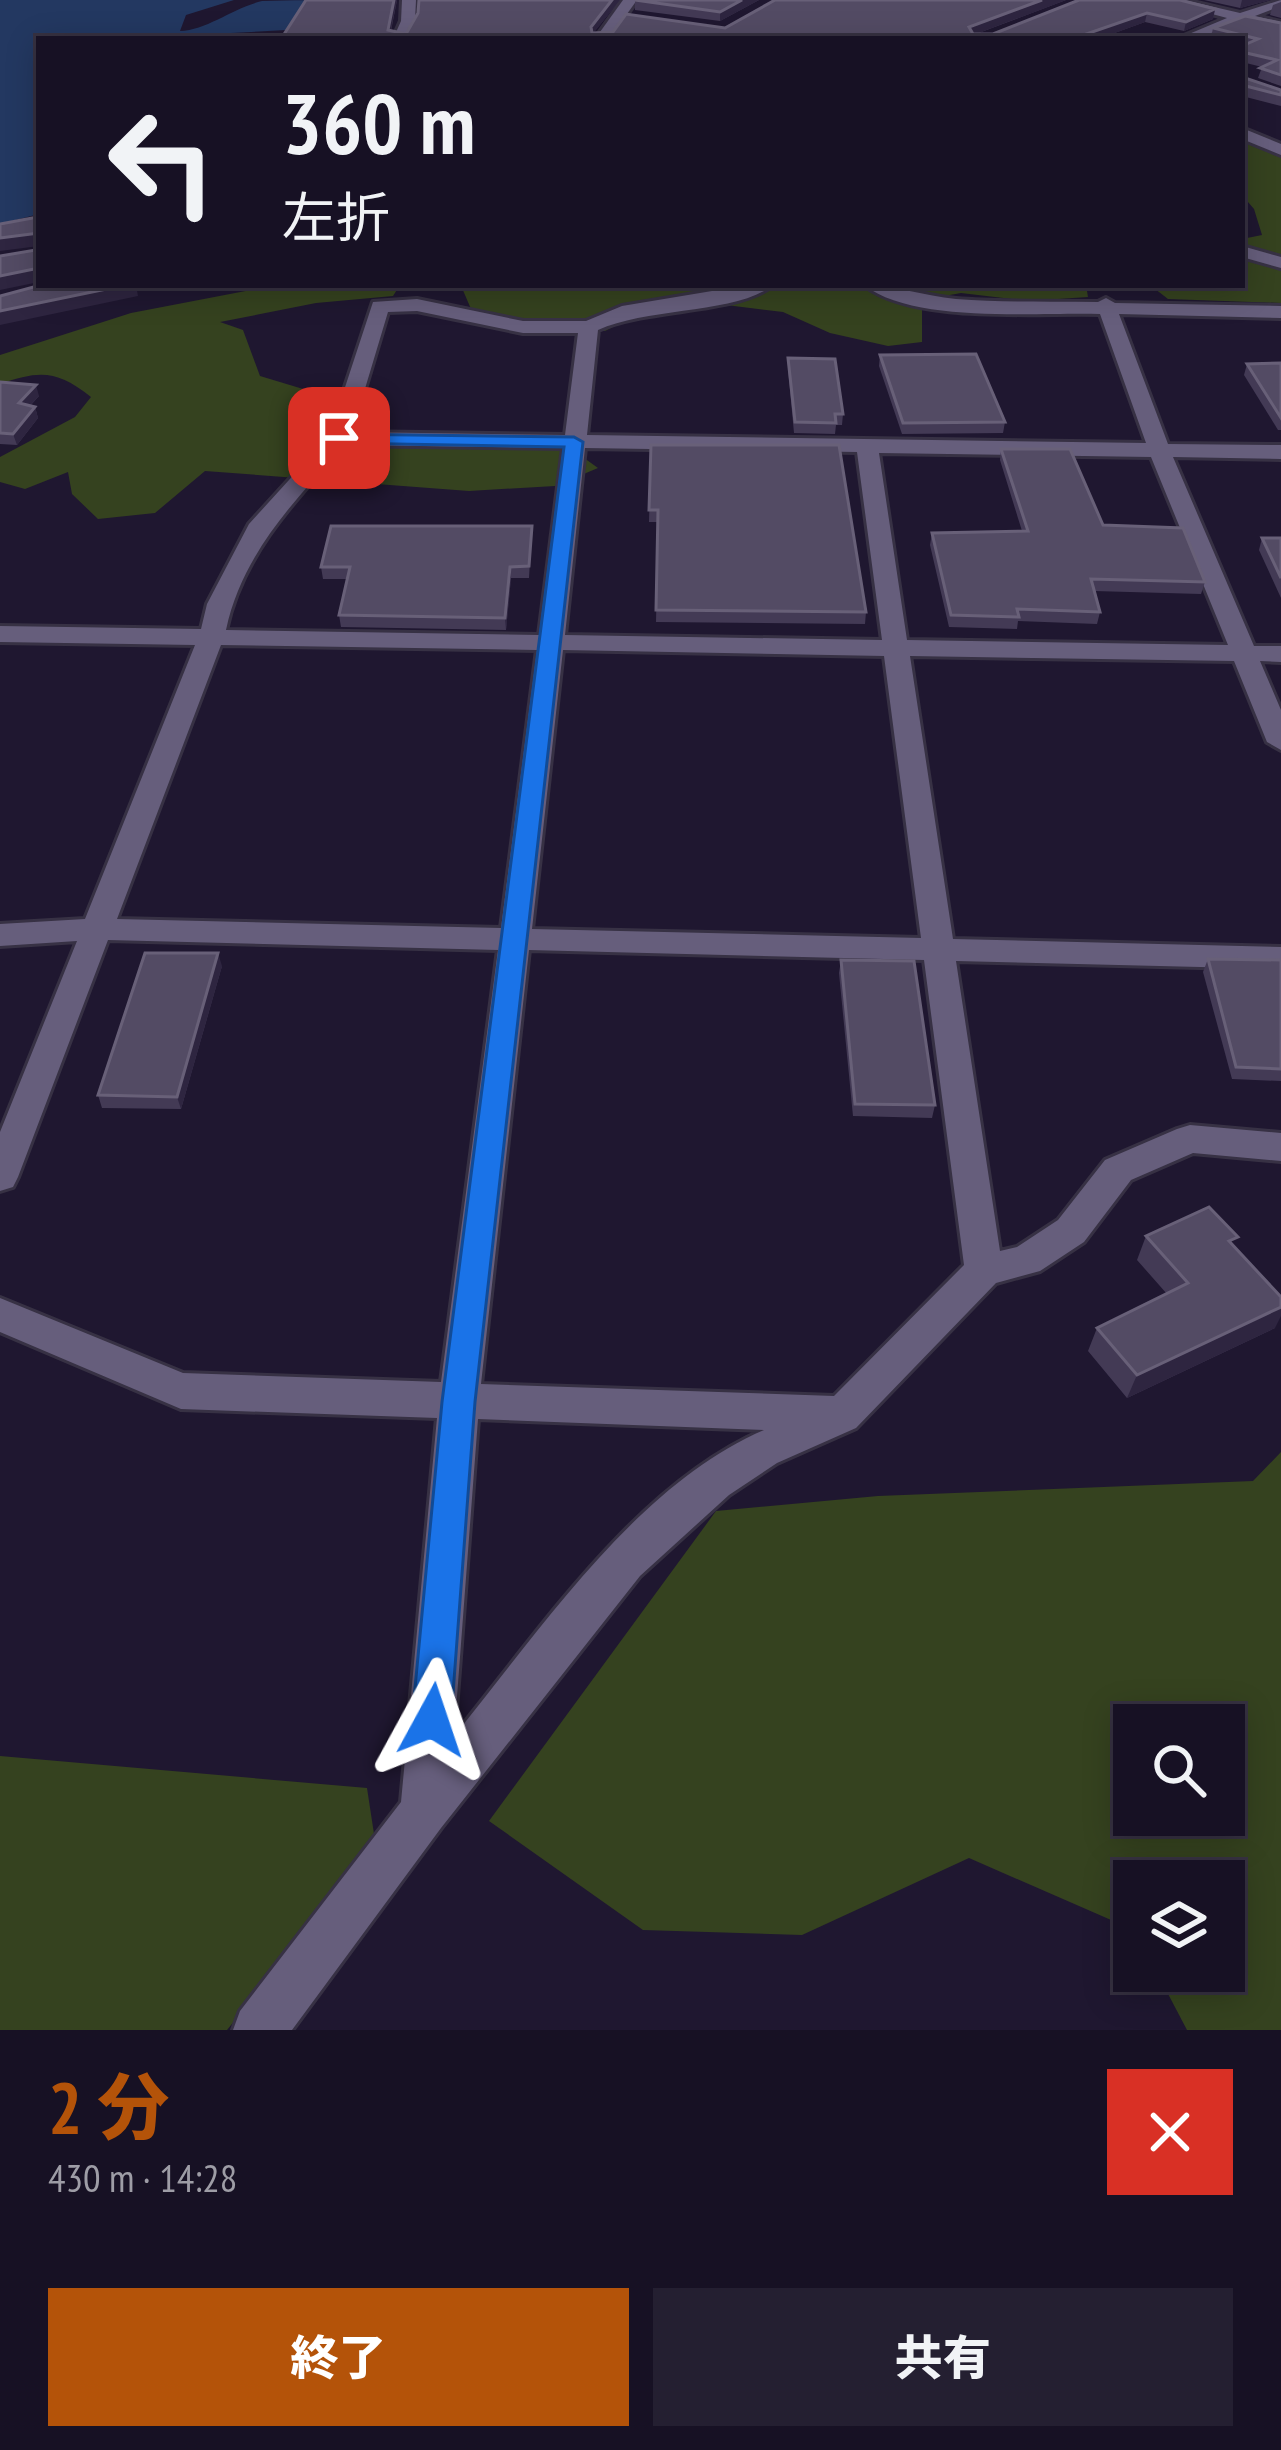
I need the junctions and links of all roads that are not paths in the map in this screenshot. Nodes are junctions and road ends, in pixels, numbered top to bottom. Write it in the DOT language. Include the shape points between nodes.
graph roads {
  1 [pos="409,0"];
  2 [pos="630,0"];
  3 [pos="1167,0"];
  4 [pos="1270,4"];
  5 [pos="621,17"];
  6 [pos="1242,17"];
  7 [pos="641,20"];
  8 [pos="1281,26"];
  9 [pos="401,36"];
  10 [pos="605,36"];
  11 [pos="1192,36"];
  12 [pos="1245,134"];
  13 [pos="1281,150"];
  14 [pos="1245,251"];
  15 [pos="1281,262"];
  16 [pos="757,288"];
  17 [pos="881,288"];
  18 [pos="1106,304"];
  19 [pos="1281,312"];
  20 [pos="589,327"];
  21 [pos="339,438"];
  22 [pos="574,442"];
  23 [pos="867,447"];
  24 [pos="1160,450"];
  25 [pos="1281,452"];
  26 [pos="0,634"];
  27 [pos="212,635"];
  28 [pos="550,640"];
  29 [pos="894,648"];
  30 [pos="1244,653"];
  31 [pos="1281,654"];
  32 [pos="1281,742"];
  33 [pos="98,929"];
  34 [pos="0,935"];
  35 [pos="515,942"];
  36 [pos="940,951"];
  37 [pos="1281,958"];
  38 [pos="1281,1147"];
  39 [pos="0,1177"];
  40 [pos="984,1270"];
  41 [pos="0,1314"];
  42 [pos="459,1402"];
  43 [pos="842,1414"];
  44 [pos="424,1811"];
  45 [pos="259,2030"];
  1 -- 9 [label="street"];
  2 -- 5 [label="street"];
  3 -- 6 [label="street"];
  4 -- 6 [label="street"];
  5 -- 7 [label="street"];
  5 -- 10 [label="street"];
  6 -- 8 [label="street"];
  6 -- 11 [label="street"];
  12 -- 13 [label="street"];
  14 -- 15 [label="street"];
  16 -- 20 [label="street" via="622,312"];
  17 -- 18 [label="street" via="961,304"];
  18 -- 19 [label="street"];
  18 -- 24 [label="street"];
  20 -- 21 [label="street" via="524,327 417,305 380,306"];
  20 -- 22 [label="street"];
  21 -- 22 [label="street"];
  21 -- 27 [label="street" via="261,524 219,604"];
  22 -- 23 [label="street"];
  22 -- 28 [label="street"];
  23 -- 24 [label="street"];
  23 -- 29 [label="street"];
  24 -- 25 [label="street"];
  24 -- 30 [label="street"];
  26 -- 27 [label="street"];
  27 -- 28 [label="street"];
  27 -- 33 [label="street"];
  28 -- 29 [label="street"];
  28 -- 35 [label="street"];
  29 -- 30 [label="street"];
  29 -- 36 [label="street"];
  30 -- 31 [label="street"];
  30 -- 32 [label="street"];
  33 -- 34 [label="street"];
  33 -- 35 [label="street"];
  33 -- 39 [label="street"];
  35 -- 36 [label="street"];
  35 -- 42 [label="street"];
  36 -- 37 [label="street"];
  36 -- 40 [label="street"];
  38 -- 40 [label="street" via="1190,1139 1118,1170 1071,1231 1042,1250"];
  40 -- 43 [label="street"];
  41 -- 42 [label="street" via="181,1390"];
  42 -- 43 [label="street"];
  42 -- 44 [label="street"];
  43 -- 44 [label="street" via="714,1481 625,1561"];
  44 -- 45 [label="street"];
}
